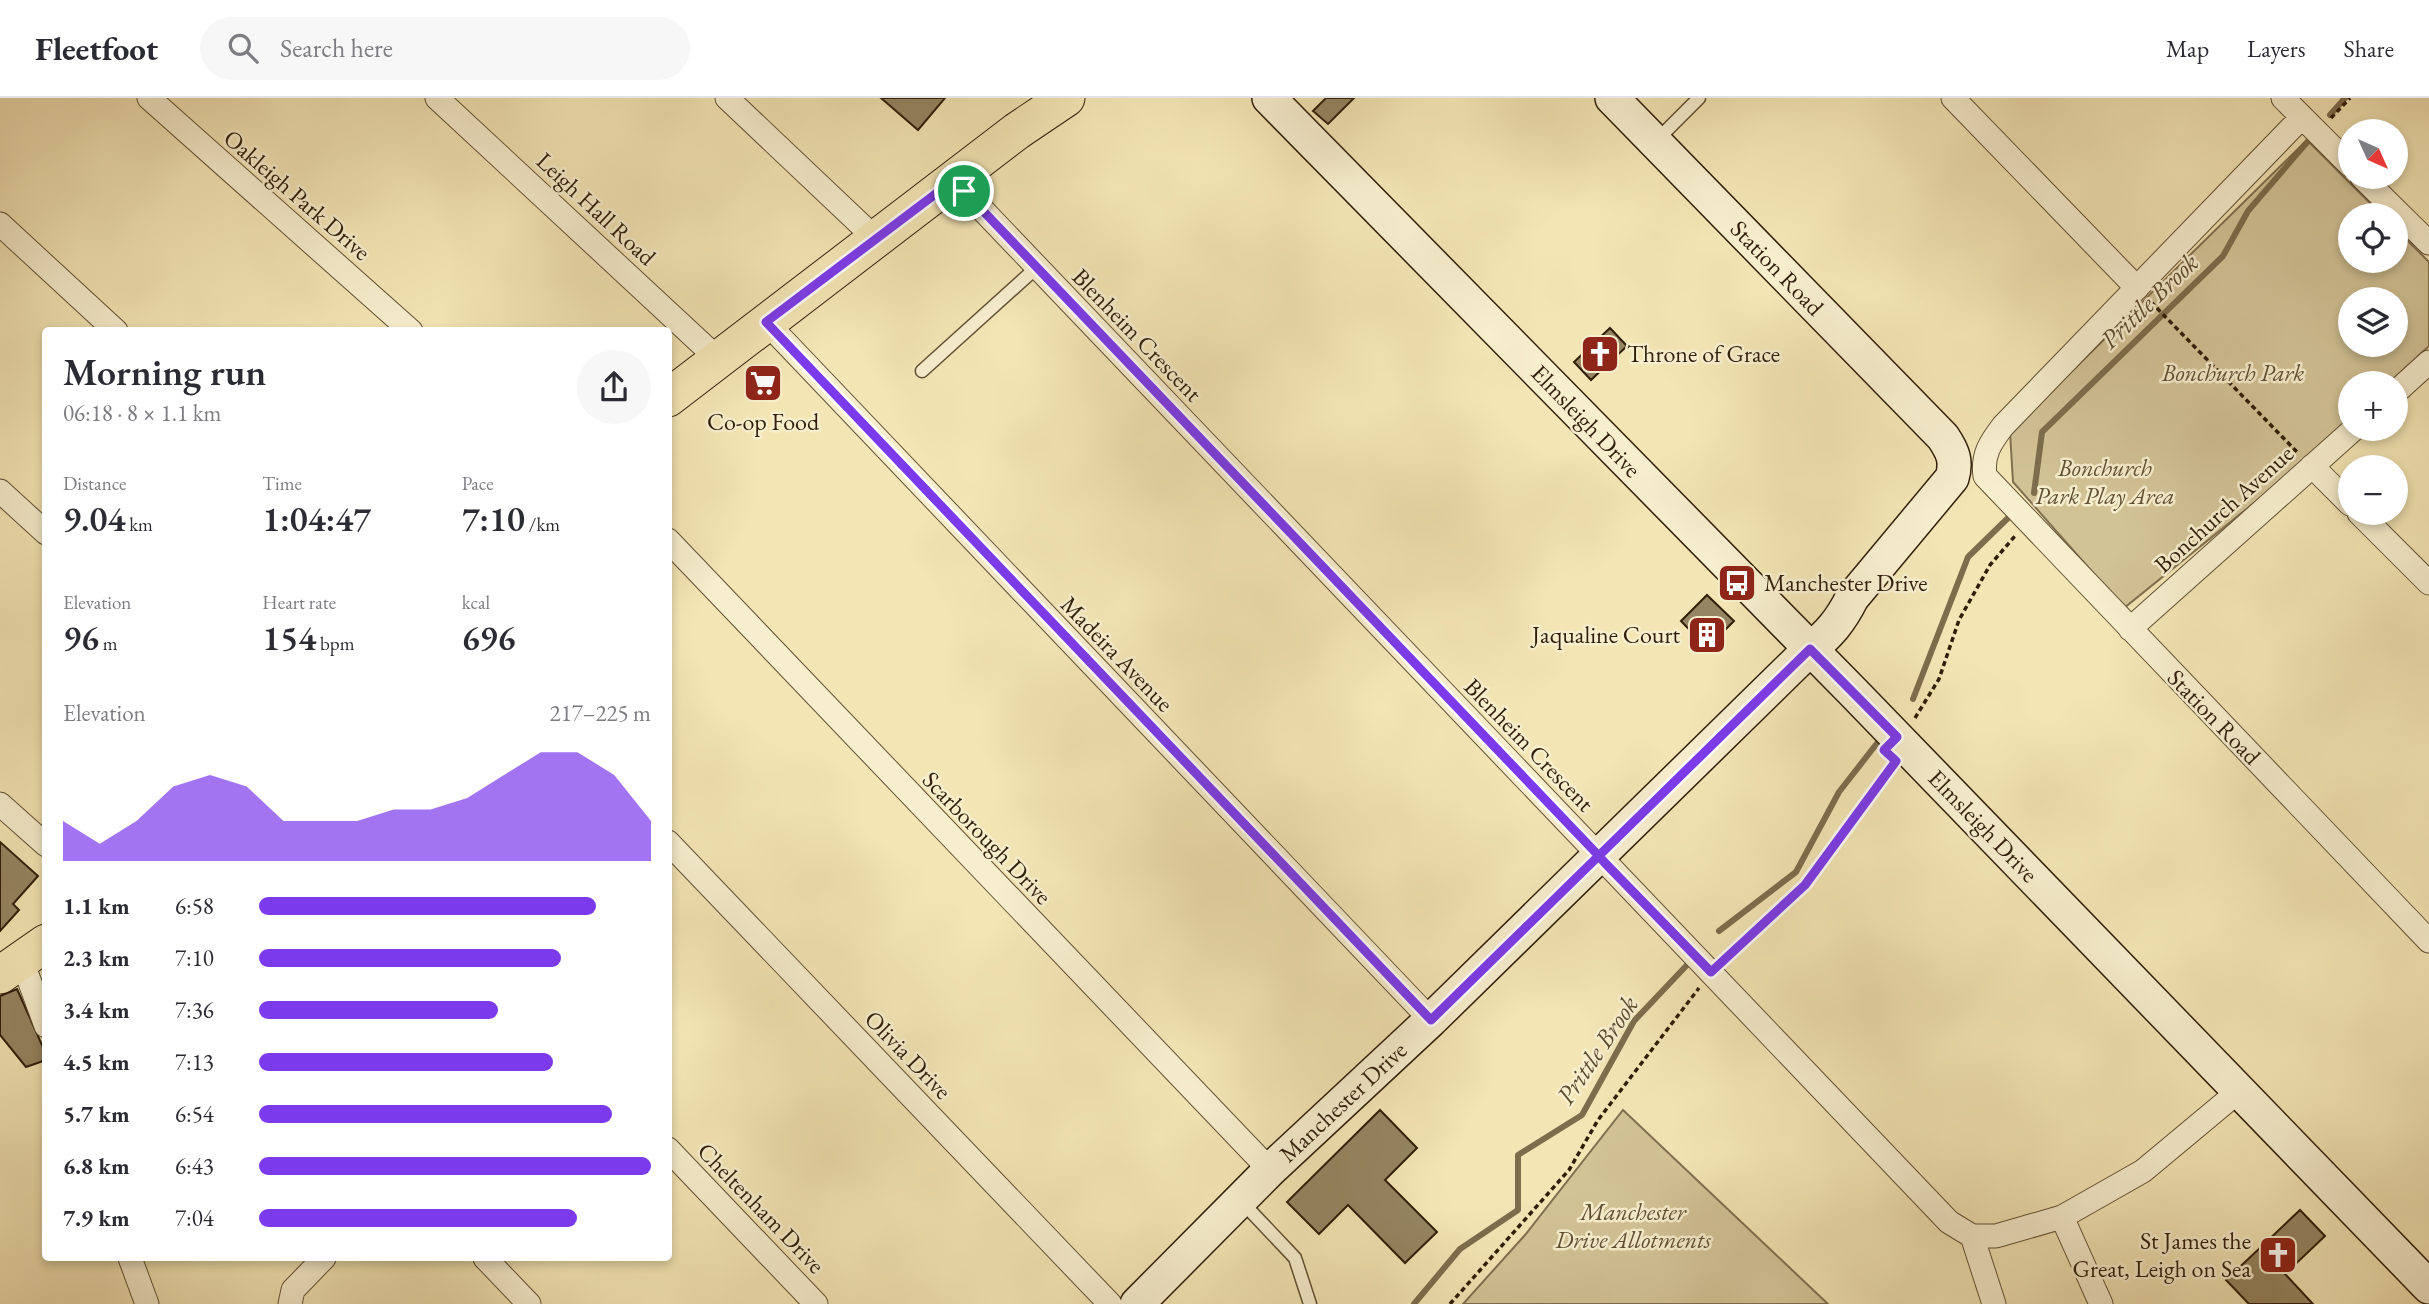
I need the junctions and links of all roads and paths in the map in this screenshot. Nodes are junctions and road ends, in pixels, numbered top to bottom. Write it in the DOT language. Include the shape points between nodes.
graph roads {
  1 [pos="149,98"];
  2 [pos="438,98"];
  3 [pos="727,98"];
  4 [pos="1066,98"];
  5 [pos="1269,98"];
  6 [pos="1612,98"];
  7 [pos="1699,98"];
  8 [pos="1953,98"];
  9 [pos="2283,98"];
  10 [pos="2350,98"];
  11 [pos="2309,125"];
  12 [pos="1655,142"];
  13 [pos="2338,153"];
  14 [pos="954,180"];
  15 [pos="2374,189"];
  16 [pos="0,224"];
  17 [pos="877,240"];
  18 [pos="2429,243"];
  19 [pos="1036,268"];
  20 [pos="2142,293"];
  21 [pos="766,322"];
  22 [pos="112,327"];
  23 [pos="407,327"];
  24 [pos="718,359"];
  25 [pos="2429,362"];
  26 [pos="922,371"];
  27 [pos="2408,380"];
  28 [pos="672,395"];
  29 [pos="1943,437"];
  30 [pos="2338,441"];
  31 [pos="2309,463"];
  32 [pos="0,491"];
  33 [pos="2338,492"];
  34 [pos="2026,522"];
  35 [pos="2371,525"];
  36 [pos="42,529"];
  37 [pos="672,544"];
  38 [pos="2429,583"];
  39 [pos="2130,629"];
  40 [pos="1810,649"];
  41 [pos="1897,737"];
  42 [pos="0,804"];
  43 [pos="42,841"];
  44 [pos="672,846"];
  45 [pos="1598,855"];
  46 [pos="2429,941"];
  47 [pos="22,960"];
  48 [pos="1711,972"];
  49 [pos="42,1015"];
  50 [pos="1431,1020"];
  51 [pos="2239,1091"];
  52 [pos="672,1153"];
  53 [pos="1270,1170"];
  54 [pos="1241,1201"];
  55 [pos="2062,1217"];
  56 [pos="1972,1236"];
  57 [pos="131,1261"];
  58 [pos="321,1261"];
  59 [pos="488,1261"];
  60 [pos="2429,1287"];
  61 [pos="147,1304"];
  62 [pos="290,1304"];
  63 [pos="529,1304"];
  64 [pos="816,1304"];
  65 [pos="1110,1304"];
  66 [pos="1137,1304"];
  67 [pos="1310,1304"];
  68 [pos="1450,1304"];
  69 [pos="1994,1304"];
  70 [pos="2101,1304"];
  1 -- 23 [label="street, Oakleigh Park Drive"];
  2 -- 24 [label="street, Leigh Hall Road"];
  3 -- 17 [label="street"];
  4 -- 14 [label="main road"];
  5 -- 40 [label="street, Elmsleigh Drive"];
  6 -- 12 [label="street, Station Road"];
  7 -- 12 [label="lane"];
  8 -- 20 [label="street"];
  9 -- 11 [label="street"];
  10 -- 11 [label="path"];
  11 -- 13 [label="street"];
  11 -- 20 [label="street"];
  12 -- 29 [label="street, Station Road"];
  14 -- 17 [label="main road"];
  14 -- 19 [label="street, Blenheim Crescent"];
  15 -- 18 [label="street"];
  16 -- 22 [label="street"];
  17 -- 21 [label="main road"];
  19 -- 26 [label="lane"];
  19 -- 45 [label="street, Blenheim Crescent"];
  20 -- 31 [label="path"];
  20 -- 34 [label="street, Station Road" via="1991,442 1983,460 1985,476"];
  21 -- 24 [label="main road"];
  21 -- 50 [label="street, Madeira Avenue"];
  24 -- 28 [label="main road"];
  25 -- 27 [label="street"];
  29 -- 40 [label="street, Manchester Drive" via="1956,465 1952,478 1852,598 1842,619"];
  30 -- 31 [label="street, Bonchurch Avenue"];
  31 -- 33 [label="street"];
  31 -- 39 [label="street, Bonchurch Avenue"];
  32 -- 36 [label="street"];
  34 -- 39 [label="street, Station Road"];
  34 -- 41 [label="path" via="1990,565 1959,621 1939,679 1915,719"];
  35 -- 38 [label="street"];
  37 -- 53 [label="street, Scarborough Drive"];
  39 -- 46 [label="street, Station Road"];
  40 -- 41 [label="street, Elmsleigh Drive"];
  40 -- 45 [label="street, Manchester Drive"];
  41 -- 48 [label="path" via="1884,750 1896,761 1805,885"];
  41 -- 51 [label="street, Elmsleigh Drive"];
  42 -- 43 [label="street"];
  44 -- 65 [label="street, Olivia Drive"];
  45 -- 48 [label="street, Blenheim Crescent"];
  45 -- 50 [label="street, Manchester Drive"];
  47 -- 49 [label="street"];
  48 -- 56 [label="street, Blenheim Crescent" via="1948,1222"];
  48 -- 68 [label="path" via="1598,1120 1569,1170"];
  50 -- 53 [label="street, Manchester Drive"];
  51 -- 55 [label="street" via="2143,1171"];
  51 -- 60 [label="street, Elmsleigh Drive"];
  52 -- 64 [label="street, Cheltenham Drive"];
  53 -- 54 [label="street, Manchester Drive"];
  54 -- 66 [label="street, Manchester Drive"];
  54 -- 67 [label="lane" via="1295,1258"];
  55 -- 56 [label="street" via="1996,1236"];
  55 -- 70 [label="street"];
  56 -- 69 [label="street"];
  57 -- 61 [label="street"];
  58 -- 62 [label="street" via="293,1290"];
  59 -- 63 [label="street"];
}
